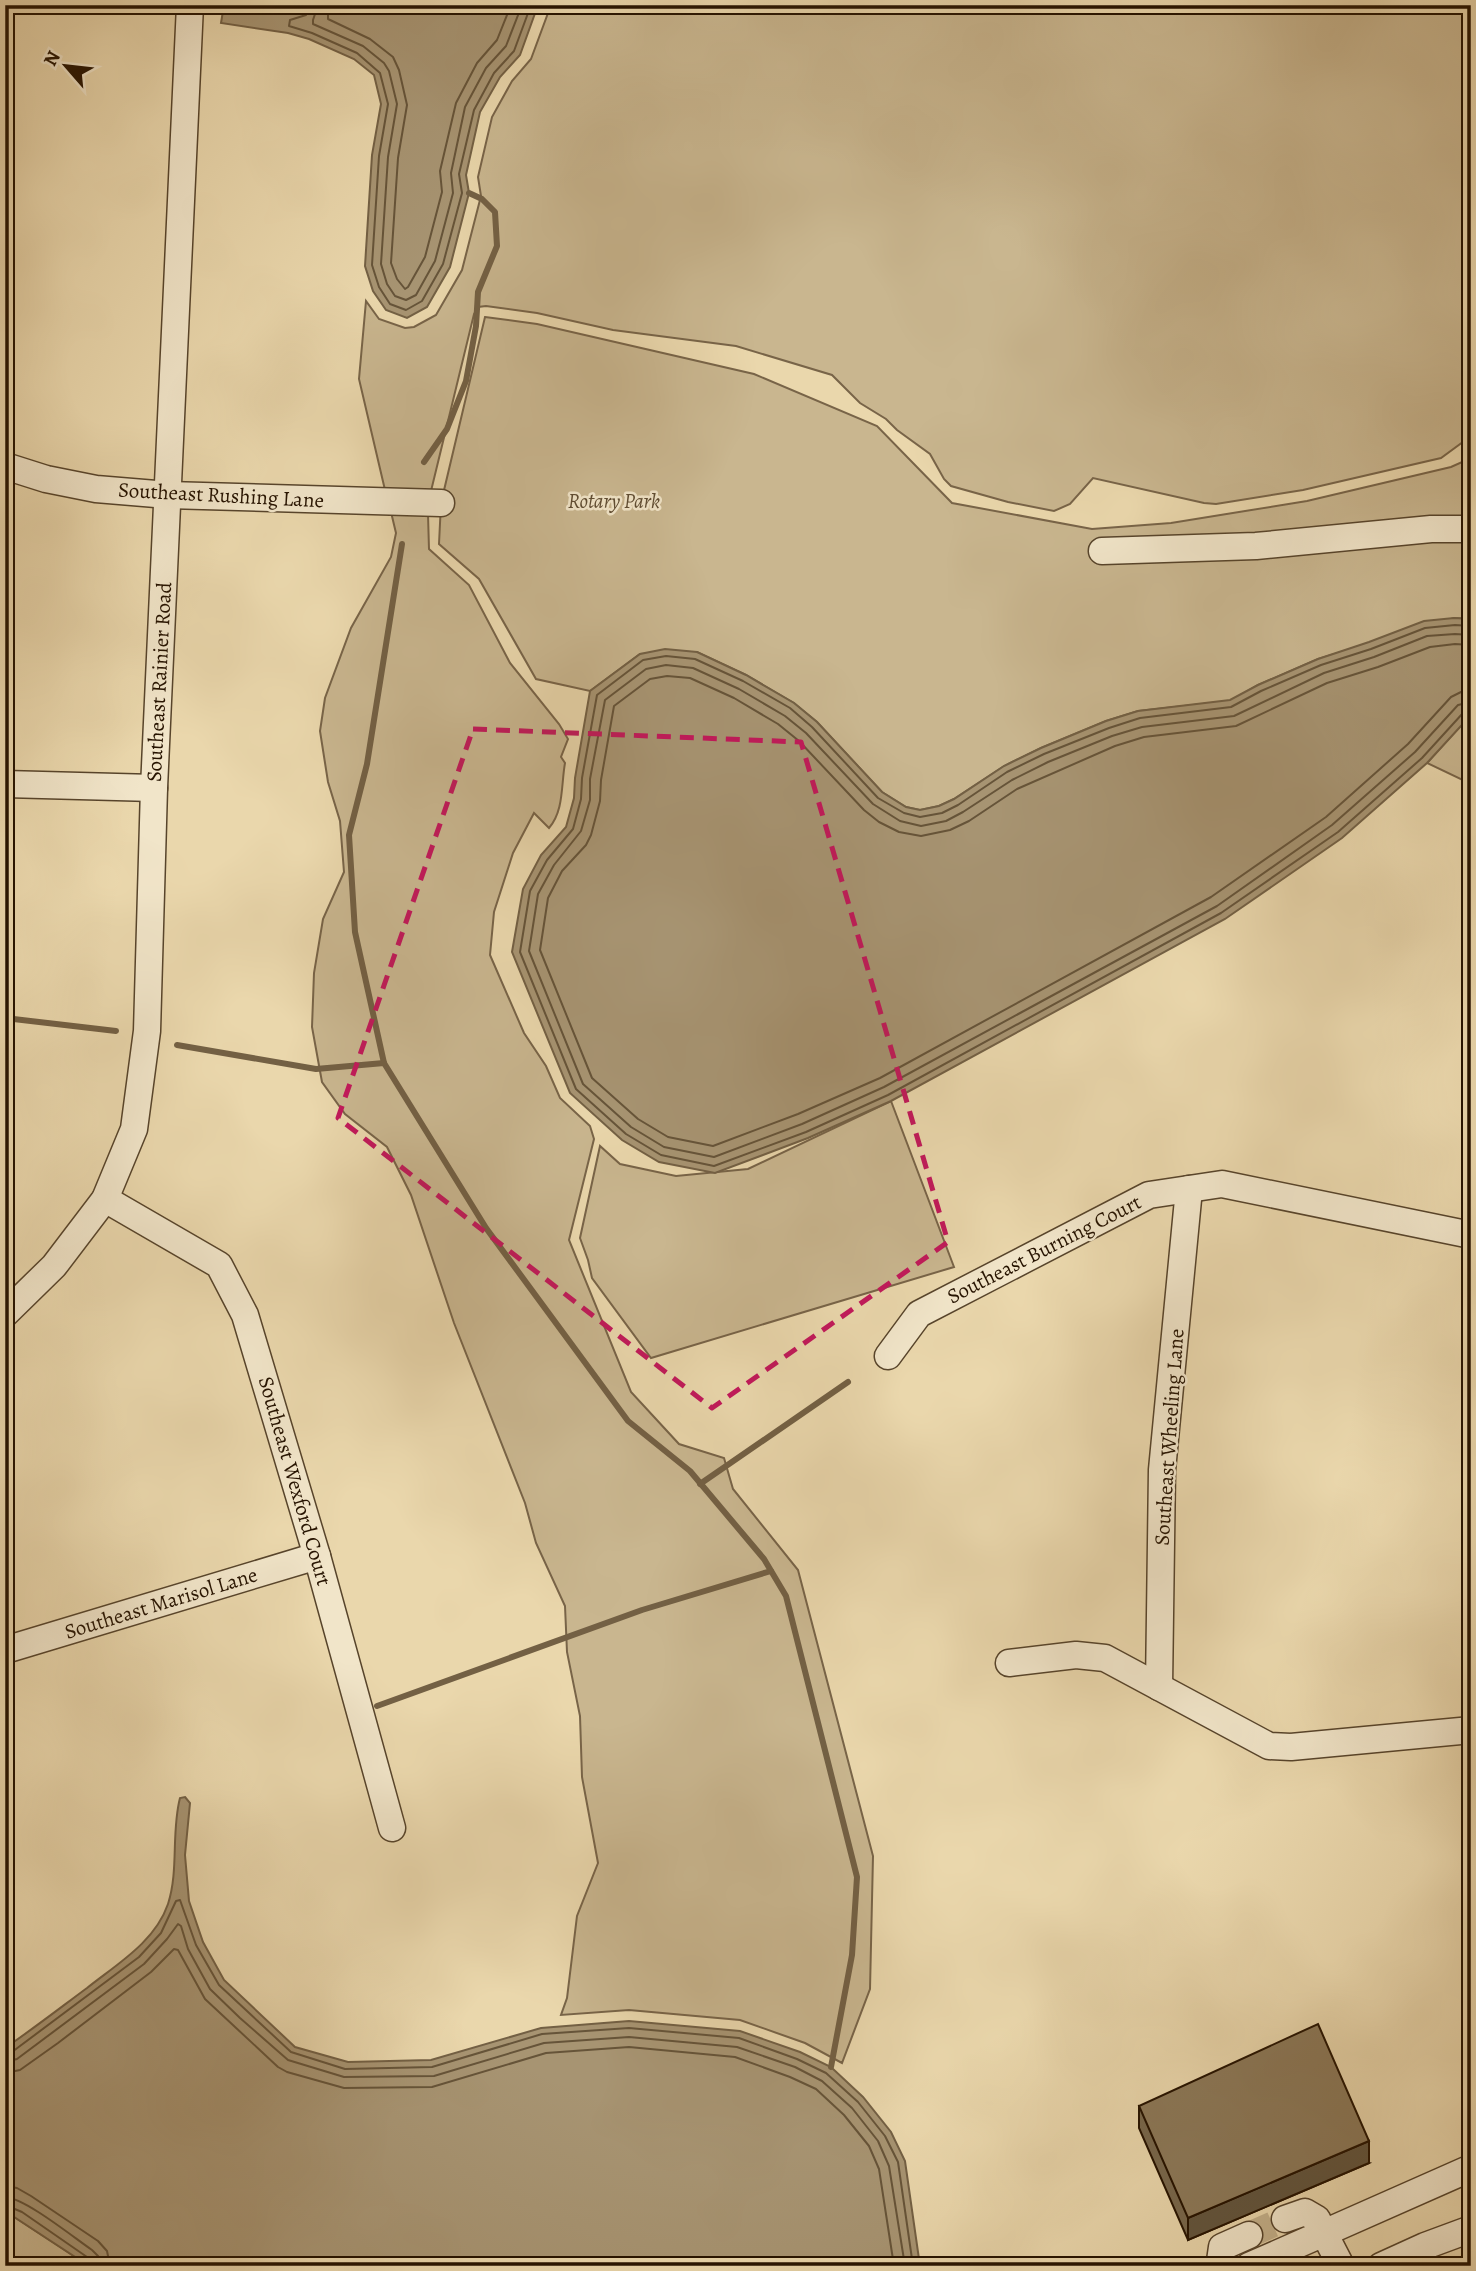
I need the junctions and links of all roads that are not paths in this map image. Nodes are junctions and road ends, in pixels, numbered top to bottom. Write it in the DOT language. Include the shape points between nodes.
graph roads {
  1 [pos="190,5"];
  2 [pos="5,466"];
  3 [pos="168,495"];
  4 [pos="441,503"];
  5 [pos="1471,530"];
  6 [pos="1102,551"];
  7 [pos="5,784"];
  8 [pos="154,788"];
  9 [pos="1189,1189"];
  10 [pos="105,1199"];
  11 [pos="1471,1235"];
  12 [pos="5,1314"];
  13 [pos="888,1356"];
  14 [pos="317,1556"];
  15 [pos="5,1650"];
  16 [pos="1009,1662"];
  17 [pos="1159,1686"];
  18 [pos="1471,1730"];
  19 [pos="392,1828"];
  20 [pos="1471,2168"];
  21 [pos="1285,2219"];
  22 [pos="1471,2229"];
  23 [pos="1324,2233"];
  24 [pos="1249,2235"];
  25 [pos="1222,2266"];
  26 [pos="1249,2266"];
  27 [pos="1342,2266"];
  28 [pos="1381,2266"];
  1 -- 3 [label="street, Southeast Rainier Road"];
  2 -- 3 [label="street, Southeast Rushing Lane" via="96,489"];
  3 -- 4 [label="street, Southeast Rushing Lane"];
  3 -- 8 [label="street, Southeast Rainier Road"];
  5 -- 6 [label="street" via="1408,530 1256,546"];
  7 -- 8 [label="street"];
  8 -- 10 [label="street, Southeast Rainier Road" via="147,1031 134,1129"];
  9 -- 11 [label="street, Southeast Burning Court" via="1222,1184"];
  9 -- 13 [label="street, Southeast Burning Court" via="1149,1195 919,1314"];
  9 -- 17 [label="street, Southeast Wheeling Lane" via="1162,1470"];
  10 -- 12 [label="street, Southeast Rainier Road" via="54,1266"];
  10 -- 14 [label="street, Southeast Wexford Court" via="219,1265 231,1284 260,1362"];
  14 -- 15 [label="street, Southeast Marisol Lane"];
  14 -- 19 [label="street, Southeast Wexford Court"];
  16 -- 17 [label="street" via="1076,1655 1105,1658"];
  17 -- 18 [label="street" via="1269,1746"];
  20 -- 23 [label="street"];
  21 -- 23 [label="street" via="1306,2212 1317,2219"];
  22 -- 28 [label="street"];
  23 -- 26 [label="street"];
  23 -- 27 [label="street"];
  24 -- 25 [label="street" via="1222,2247"];
}
